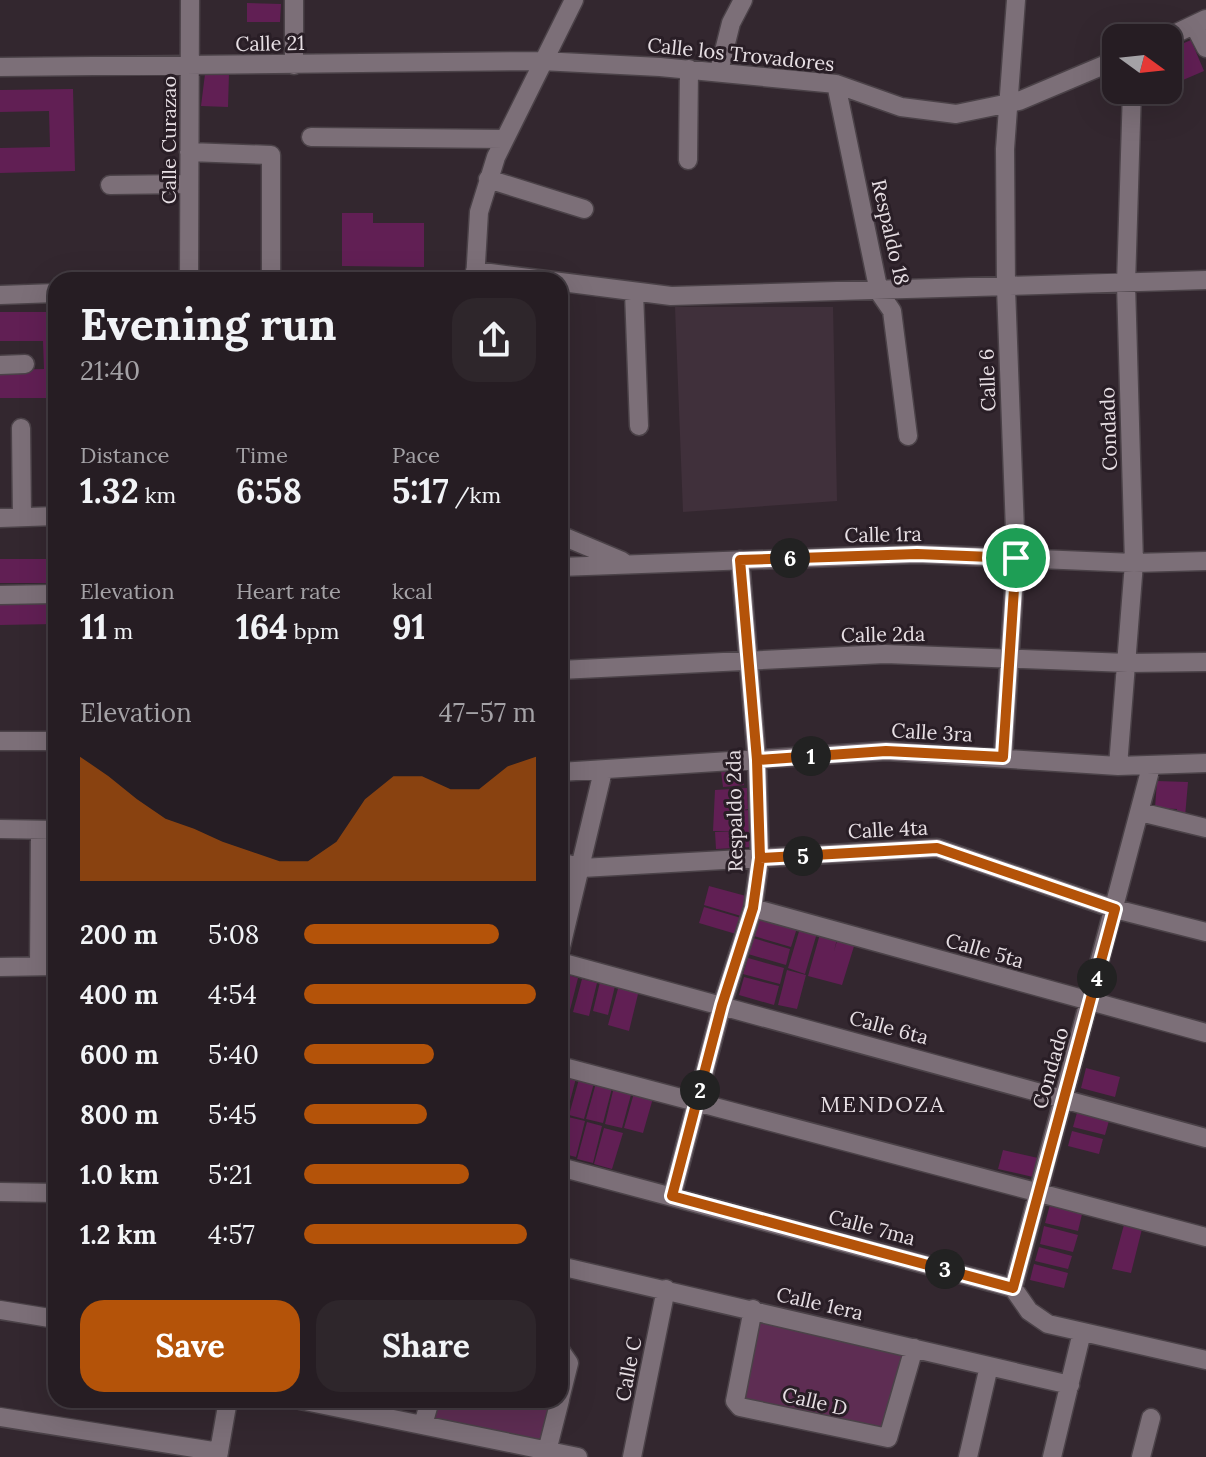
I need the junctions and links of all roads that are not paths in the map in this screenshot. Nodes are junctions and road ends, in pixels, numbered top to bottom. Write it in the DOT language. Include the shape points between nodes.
graph roads {
  1 [pos="190,0"];
  2 [pos="294,0"];
  3 [pos="574,0"];
  4 [pos="743,0"];
  5 [pos="1016,0"];
  6 [pos="1200,22"];
  7 [pos="1206,48"];
  8 [pos="541,61"];
  9 [pos="294,65"];
  10 [pos="1102,66"];
  11 [pos="0,67"];
  12 [pos="190,67"];
  13 [pos="689,69"];
  14 [pos="719,71"];
  15 [pos="836,84"];
  16 [pos="1010,103"];
  17 [pos="1132,104"];
  18 [pos="311,137"];
  19 [pos="503,139"];
  20 [pos="189,152"];
  21 [pos="688,160"];
  22 [pos="488,179"];
  23 [pos="189,184"];
  24 [pos="110,185"];
  25 [pos="584,209"];
  26 [pos="189,272"];
  27 [pos="271,272"];
  28 [pos="475,272"];
  29 [pos="1206,280"];
  30 [pos="568,281"];
  31 [pos="1126,284"];
  32 [pos="1006,288"];
  33 [pos="634,292"];
  34 [pos="879,292"];
  35 [pos="48,293"];
  36 [pos="0,295"];
  37 [pos="25,364"];
  38 [pos="0,365"];
  39 [pos="639,426"];
  40 [pos="21,428"];
  41 [pos="908,436"];
  42 [pos="48,516"];
  43 [pos="22,517"];
  44 [pos="0,518"];
  45 [pos="568,538"];
  46 [pos="1016,558"];
  47 [pos="740,560"];
  48 [pos="1206,561"];
  49 [pos="1134,563"];
  50 [pos="628,564"];
  51 [pos="568,567"];
  52 [pos="48,594"];
  53 [pos="0,595"];
  54 [pos="1008,658"];
  55 [pos="747,662"];
  56 [pos="1206,662"];
  57 [pos="1128,663"];
  58 [pos="568,670"];
  59 [pos="0,741"];
  60 [pos="48,741"];
  61 [pos="1003,757"];
  62 [pos="757,760"];
  63 [pos="1206,763"];
  64 [pos="1118,766"];
  65 [pos="1151,767"];
  66 [pos="603,771"];
  67 [pos="568,772"];
  68 [pos="1140,812"];
  69 [pos="1206,828"];
  70 [pos="0,829"];
  71 [pos="48,830"];
  72 [pos="760,858"];
  73 [pos="568,864"];
  74 [pos="582,868"];
  75 [pos="753,908"];
  76 [pos="1115,909"];
  77 [pos="568,921"];
  78 [pos="1206,932"];
  79 [pos="568,964"];
  80 [pos="48,966"];
  81 [pos="0,967"];
  82 [pos="1091,1003"];
  83 [pos="722,1005"];
  84 [pos="1206,1033"];
  85 [pos="568,1068"];
  86 [pos="1064,1098"];
  87 [pos="697,1101"];
  88 [pos="1206,1138"];
  89 [pos="568,1169"];
  90 [pos="0,1192"];
  91 [pos="48,1193"];
  92 [pos="1037,1194"];
  93 [pos="672,1196"];
  94 [pos="1206,1237"];
  95 [pos="568,1268"];
  96 [pos="1013,1288"];
  97 [pos="666,1289"];
  98 [pos="753,1309"];
  99 [pos="0,1310"];
  100 [pos="48,1318"];
  101 [pos="1082,1332"];
  102 [pos="914,1348"];
  103 [pos="1206,1360"];
  104 [pos="989,1366"];
  105 [pos="1070,1385"];
  106 [pos="227,1408"];
  107 [pos="359,1408"];
  108 [pos="428,1408"];
  109 [pos="558,1408"];
  110 [pos="0,1417"];
  111 [pos="1151,1418"];
  112 [pos="423,1425"];
  113 [pos="547,1451"];
  114 [pos="219,1454"];
  115 [pos="578,1457"];
  116 [pos="632,1457"];
  117 [pos="968,1457"];
  118 [pos="1052,1457"];
  119 [pos="1141,1457"];
  1 -- 12 [label="street, Calle Curazao"];
  2 -- 9 [label="street"];
  3 -- 8 [label="street"];
  4 -- 14 [label="street" via="731,23"];
  5 -- 16 [label="street, Calle 6"];
  6 -- 7 [label="street"];
  8 -- 9 [label="street, Calle 21"];
  8 -- 13 [label="street, Calle los Trovadores"];
  8 -- 19 [label="street"];
  9 -- 12 [label="street, Calle 21"];
  10 -- 16 [label="street, Calle los Trovadores"];
  11 -- 12 [label="street, Calle 21"];
  12 -- 20 [label="street, Calle Curazao"];
  13 -- 14 [label="street, Calle los Trovadores"];
  13 -- 21 [label="street"];
  14 -- 15 [label="street, Calle los Trovadores"];
  15 -- 16 [label="street, Calle los Trovadores" via="901,107 956,114"];
  15 -- 34 [label="street, Respaldo 18"];
  16 -- 32 [label="street, Calle 6" via="1005,149"];
  17 -- 31 [label="street, Condado"];
  18 -- 19 [label="street"];
  19 -- 22 [label="street"];
  20 -- 23 [label="street, Calle Curazao"];
  20 -- 27 [label="street" via="271,155"];
  22 -- 25 [label="street"];
  22 -- 28 [label="street" via="479,212"];
  23 -- 24 [label="street"];
  23 -- 26 [label="street, Calle Curazao"];
  29 -- 31 [label="street"];
  30 -- 33 [label="street"];
  31 -- 32 [label="street"];
  31 -- 49 [label="street, Condado"];
  32 -- 34 [label="street"];
  32 -- 46 [label="street, Calle 6"];
  33 -- 34 [label="street"];
  33 -- 39 [label="street"];
  34 -- 41 [label="street, Respaldo 18" via="892,311"];
  35 -- 36 [label="street"];
  37 -- 38 [label="street"];
  40 -- 43 [label="street"];
  42 -- 43 [label="street"];
  43 -- 44 [label="street"];
  45 -- 50 [label="street"];
  46 -- 47 [label="street, Calle 1ra" via="917,554"];
  46 -- 49 [label="street, Calle 1ra"];
  46 -- 54 [label="street, Calle 6"];
  47 -- 50 [label="street, Calle 1ra"];
  47 -- 55 [label="street, Respaldo 2da"];
  48 -- 49 [label="street, Calle 1ra"];
  49 -- 57 [label="street, Condado"];
  50 -- 51 [label="street, Calle 1ra"];
  52 -- 53 [label="street"];
  54 -- 55 [label="street, Calle 2da" via="885,654"];
  54 -- 57 [label="street, Calle 2da"];
  54 -- 61 [label="street, Calle 6"];
  55 -- 58 [label="street, Calle 2da"];
  55 -- 62 [label="street, Respaldo 2da"];
  56 -- 57 [label="street, Calle 2da"];
  57 -- 64 [label="street, Condado"];
  59 -- 60 [label="street"];
  61 -- 62 [label="street, Calle 3ra" via="886,751"];
  61 -- 64 [label="street, Calle 3ra"];
  62 -- 66 [label="street, Calle 3ra"];
  62 -- 72 [label="street, Respaldo 2da"];
  63 -- 65 [label="street, Calle 3ra"];
  64 -- 65 [label="street, Calle 3ra"];
  65 -- 68 [label="street, Condado"];
  66 -- 67 [label="street, Calle 3ra"];
  66 -- 74 [label="street"];
  68 -- 69 [label="street"];
  68 -- 76 [label="street, Condado"];
  70 -- 71 [label="street"];
  71 -- 80 [label="street"];
  72 -- 74 [label="street, Calle 4ta"];
  72 -- 75 [label="street, Respaldo 2da"];
  72 -- 76 [label="street, Calle 4ta" via="937,848"];
  73 -- 74 [label="street, Calle 4ta"];
  74 -- 77 [label="street"];
  75 -- 82 [label="street, Calle 5ta"];
  75 -- 83 [label="street, Respaldo 2da"];
  76 -- 78 [label="street, Calle 4ta"];
  76 -- 82 [label="street, Condado"];
  79 -- 83 [label="street, Calle 6ta"];
  80 -- 81 [label="street"];
  82 -- 84 [label="street, Calle 5ta"];
  82 -- 86 [label="street, Condado"];
  83 -- 86 [label="street, Calle 6ta"];
  83 -- 87 [label="street, Respaldo 2da"];
  85 -- 87 [label="street"];
  86 -- 88 [label="street, Calle 6ta"];
  86 -- 92 [label="street, Condado"];
  87 -- 92 [label="street"];
  87 -- 93 [label="street, Respaldo 2da"];
  89 -- 93 [label="street, Calle 7ma"];
  90 -- 91 [label="street"];
  92 -- 94 [label="street"];
  92 -- 96 [label="street, Condado"];
  93 -- 96 [label="street, Calle 7ma"];
  95 -- 97 [label="street, Calle 1era"];
  96 -- 101 [label="street" via="1029,1311 1048,1324"];
  97 -- 98 [label="street, Calle 1era"];
  97 -- 116 [label="street, Calle C"];
  98 -- 102 [label="street, Calle 1era"];
  98 -- 102 [label="street, Calle D" via="735,1401 740,1407 888,1438"];
  99 -- 100 [label="street"];
  101 -- 103 [label="street"];
  101 -- 105 [label="street"];
  102 -- 104 [label="street, Calle 1era"];
  104 -- 105 [label="street, Calle 1era"];
  104 -- 117 [label="street"];
  105 -- 118 [label="street"];
  106 -- 114 [label="street"];
  107 -- 112 [label="street"];
  108 -- 112 [label="street"];
  109 -- 113 [label="street"];
  110 -- 114 [label="street"];
  111 -- 119 [label="street"];
  112 -- 113 [label="street"];
  113 -- 115 [label="street"];
}
